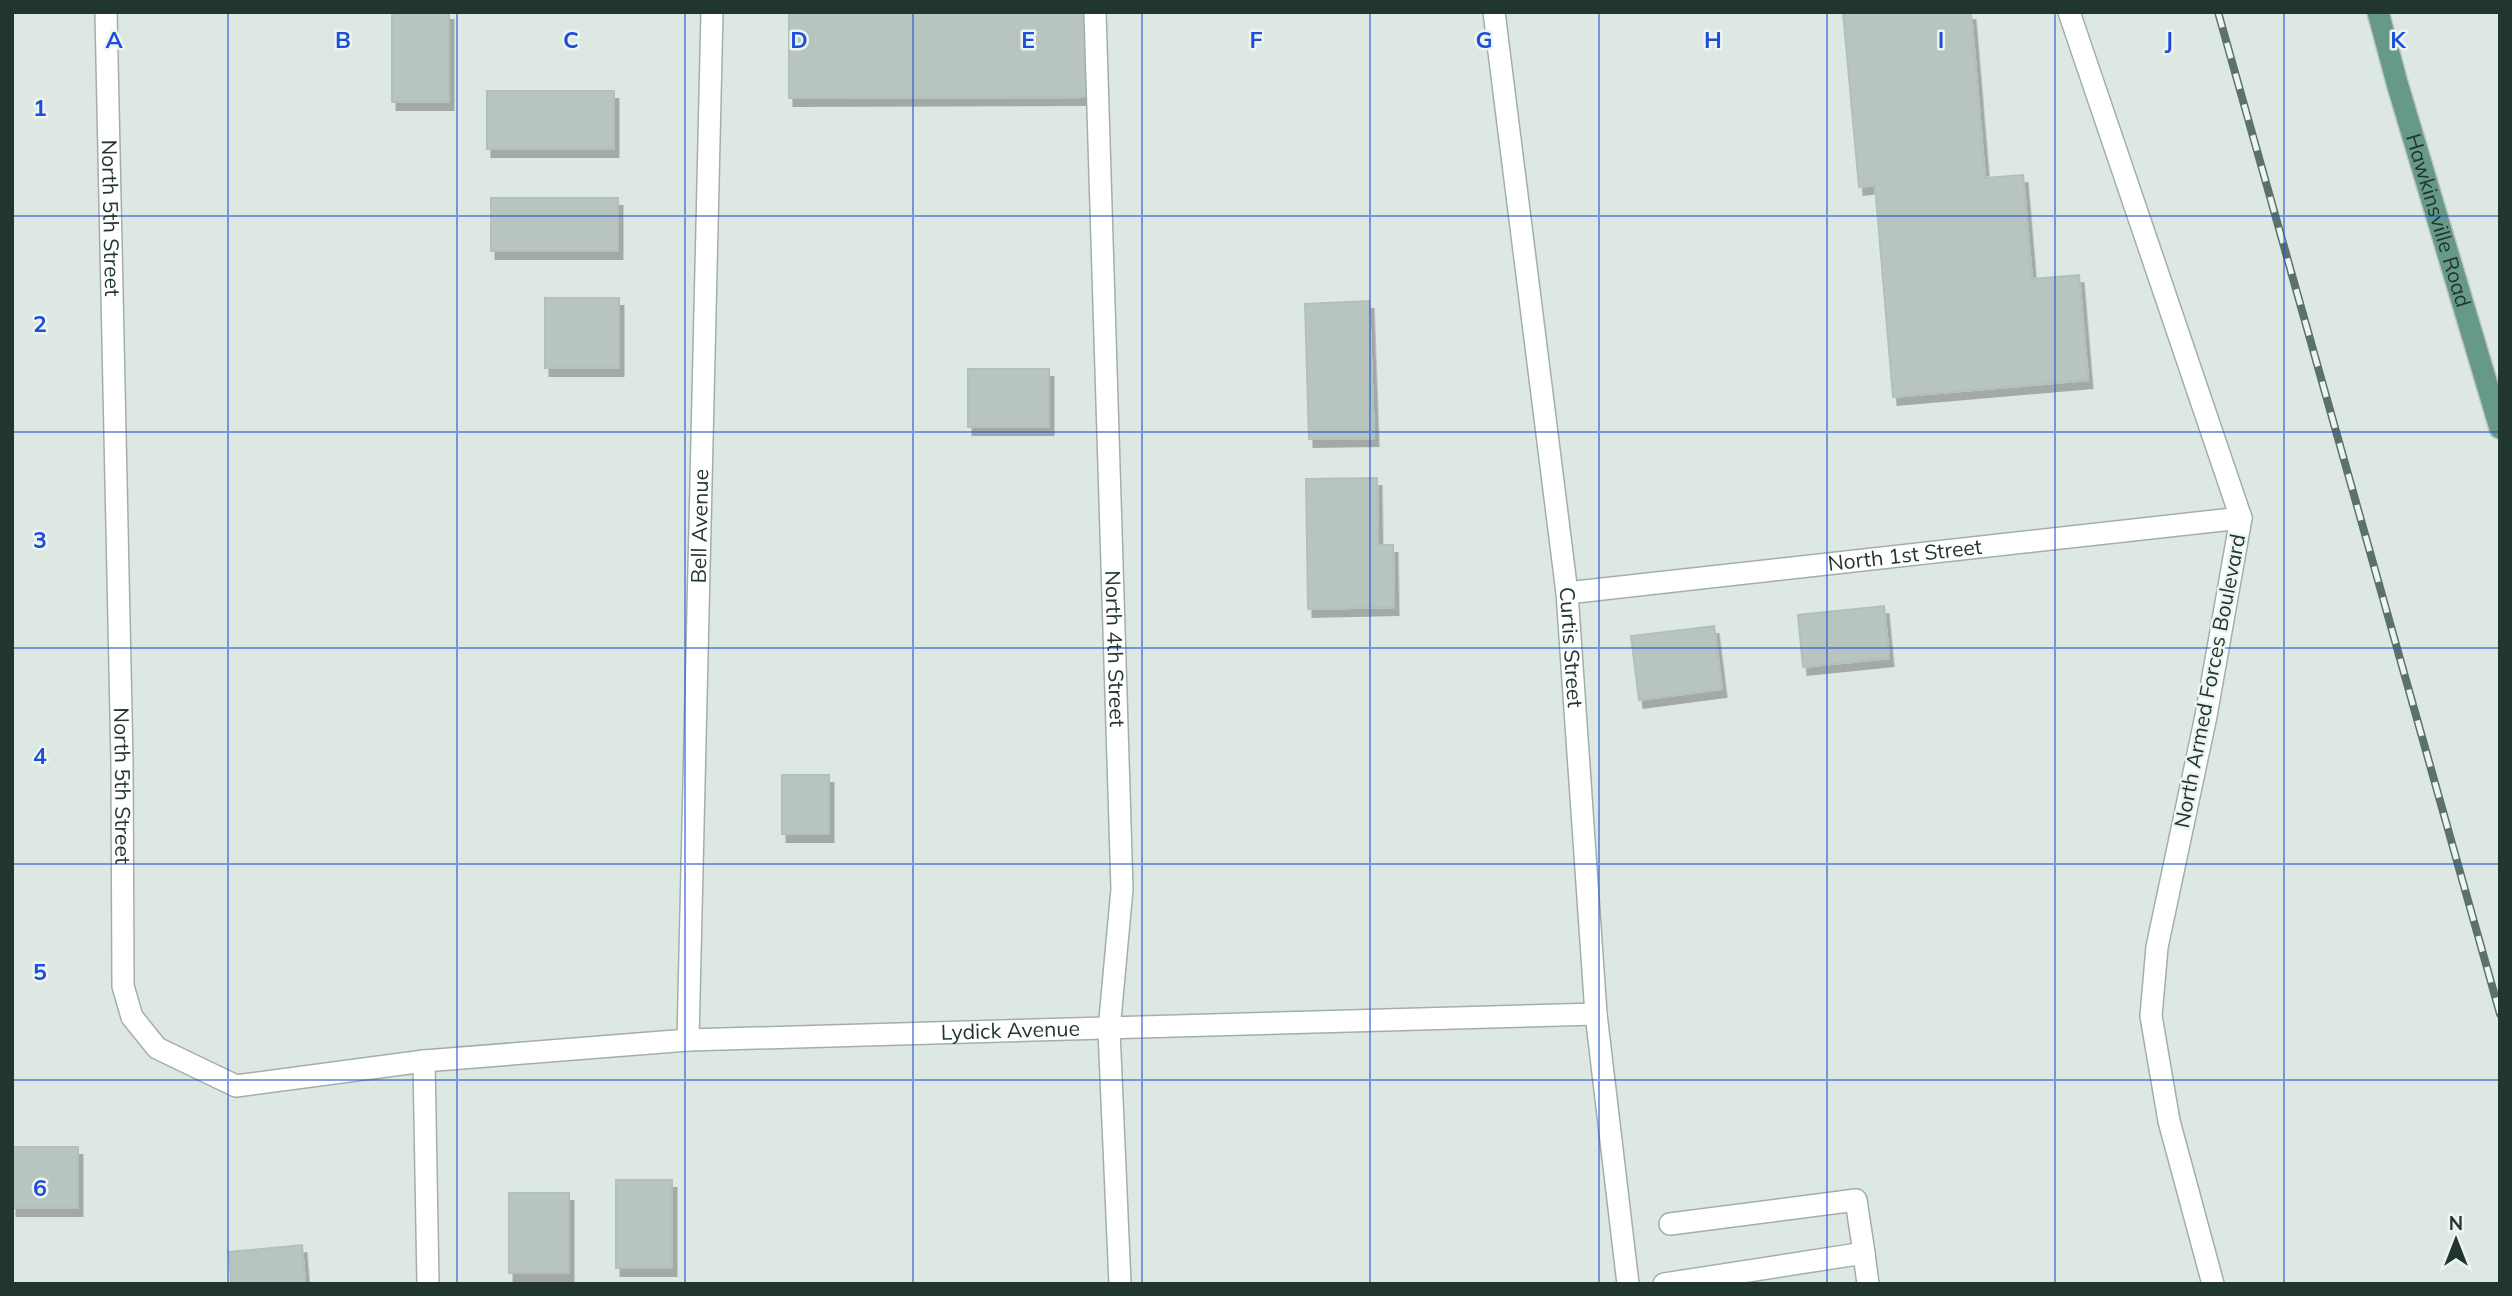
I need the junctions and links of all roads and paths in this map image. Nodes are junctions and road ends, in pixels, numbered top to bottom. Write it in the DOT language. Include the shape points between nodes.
graph roads {
  1 [pos="106,12"];
  2 [pos="712,12"];
  3 [pos="1096,12"];
  4 [pos="1494,12"];
  5 [pos="2069,12"];
  6 [pos="2378,12"];
  7 [pos="2500,428"];
  8 [pos="2241,517"];
  9 [pos="1567,593"];
  10 [pos="1596,1014"];
  11 [pos="1109,1030"];
  12 [pos="688,1040"];
  13 [pos="424,1061"];
  14 [pos="1670,1224"];
  15 [pos="1864,1253"];
  16 [pos="428,1284"];
  17 [pos="1121,1284"];
  18 [pos="1628,1284"];
  19 [pos="1664,1284"];
  20 [pos="1868,1284"];
  21 [pos="2213,1284"];
  1 -- 13 [label="street, North 5th Street" via="123,986 132,1017 157,1048 236,1086"];
  2 -- 12 [label="street, Bell Avenue"];
  3 -- 11 [label="street, North 4th Street" via="1122,889"];
  4 -- 9 [label="street, Curtis Street"];
  5 -- 8 [label="street, North Armed Forces Boulevard"];
  6 -- 7 [label="main road, Hawkinsville Road"];
  8 -- 9 [label="street, North 1st Street"];
  8 -- 21 [label="street, North Armed Forces Boulevard" via="2206,716 2157,947 2151,1016 2169,1121"];
  9 -- 10 [label="street, Curtis Street"];
  10 -- 11 [label="street, Lydick Avenue"];
  10 -- 18 [label="street, Curtis Street"];
  11 -- 12 [label="street, Lydick Avenue"];
  11 -- 17 [label="street, North 4th Street"];
  12 -- 13 [label="street, Lydick Avenue"];
  13 -- 16 [label="street"];
  14 -- 15 [label="street" via="1856,1200"];
  15 -- 19 [label="street"];
  15 -- 20 [label="street"];
}
